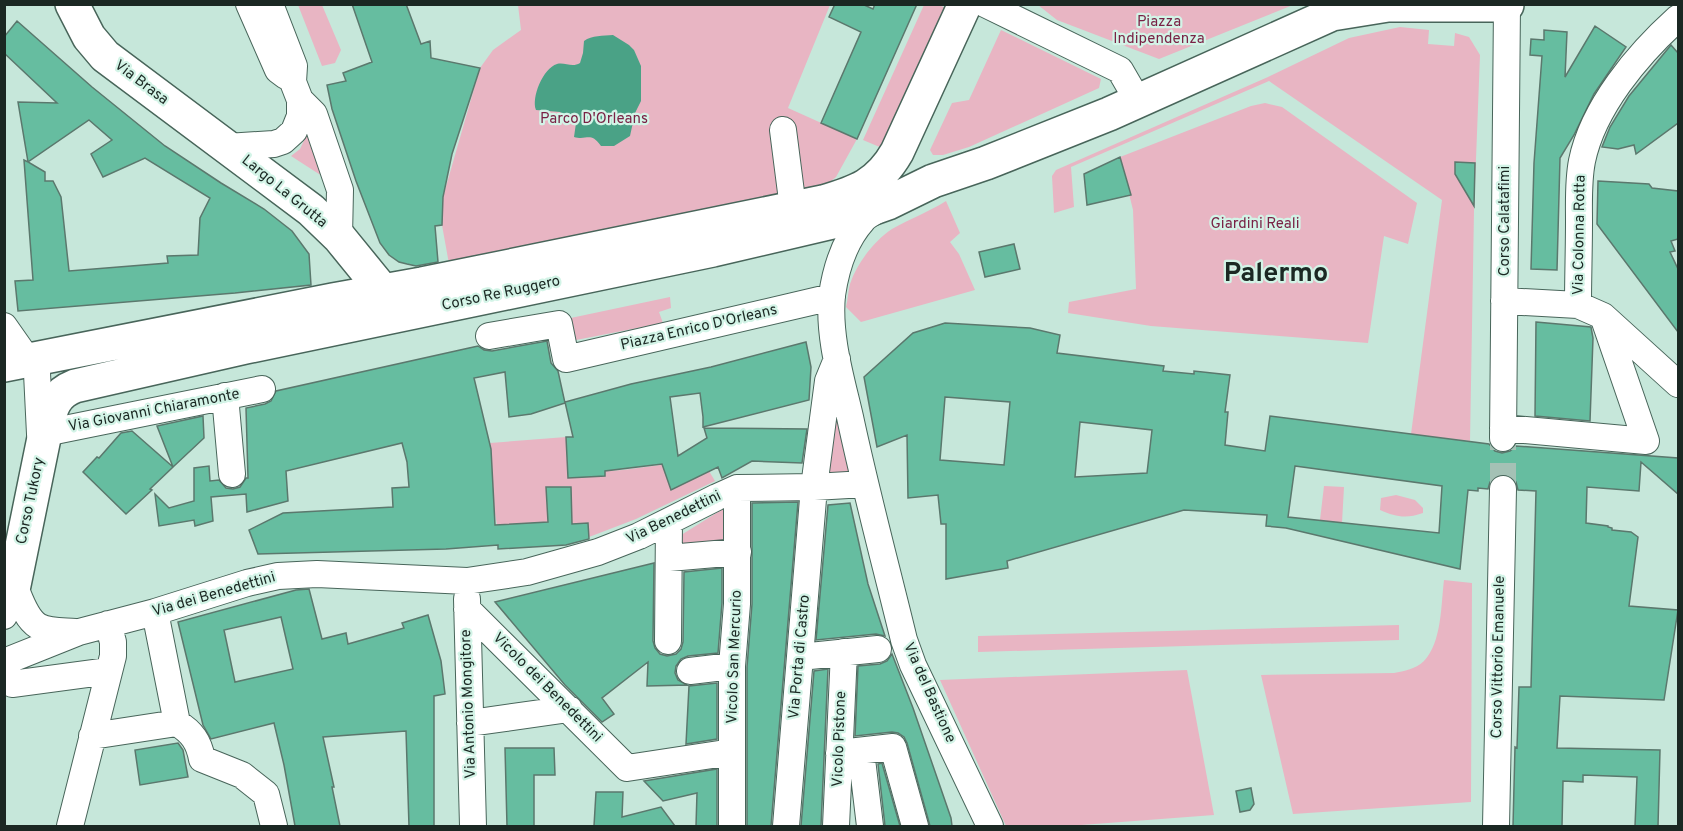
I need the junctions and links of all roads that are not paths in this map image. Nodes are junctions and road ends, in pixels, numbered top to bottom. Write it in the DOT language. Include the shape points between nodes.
graph roads {
  1 [pos="72,4"];
  2 [pos="965,4"];
  3 [pos="985,4"];
  4 [pos="1507,4"];
  5 [pos="256,5"];
  6 [pos="1678,20"];
  7 [pos="296,91"];
  8 [pos="1138,101"];
  9 [pos="783,130"];
  10 [pos="903,142"];
  11 [pos="227,147"];
  12 [pos="933,181"];
  13 [pos="888,202"];
  14 [pos="808,205"];
  15 [pos="339,237"];
  16 [pos="383,291"];
  17 [pos="832,297"];
  18 [pos="1504,301"];
  19 [pos="1578,305"];
  20 [pos="1603,316"];
  21 [pos="4,326"];
  22 [pos="489,336"];
  23 [pos="837,359"];
  24 [pos="17,362"];
  25 [pos="1678,384"];
  26 [pos="262,389"];
  27 [pos="64,390"];
  28 [pos="225,396"];
  29 [pos="43,444"];
  30 [pos="232,474"];
  31 [pos="865,484"];
  32 [pos="814,487"];
  33 [pos="1503,489"];
  34 [pos="737,496"];
  35 [pos="669,521"];
  36 [pos="738,552"];
  37 [pos="669,558"];
  38 [pos="467,581"];
  39 [pos="8,595"];
  40 [pos="467,609"];
  41 [pos="155,612"];
  42 [pos="108,624"];
  43 [pos="79,632"];
  44 [pos="668,641"];
  45 [pos="891,644"];
  46 [pos="844,652"];
  47 [pos="800,657"];
  48 [pos="4,662"];
  49 [pos="732,666"];
  50 [pos="109,671"];
  51 [pos="690,671"];
  52 [pos="4,680"];
  53 [pos="568,709"];
  54 [pos="177,723"];
  55 [pos="470,723"];
  56 [pos="92,736"];
  57 [pos="732,752"];
  58 [pos="850,752"];
  59 [pos="70,826"];
  60 [pos="274,826"];
  61 [pos="473,826"];
  62 [pos="732,826"];
  63 [pos="786,826"];
  64 [pos="836,826"];
  65 [pos="870,826"];
  66 [pos="915,826"];
  67 [pos="990,826"];
  68 [pos="1493,826"];
  1 -- 11 [label="main road, Via Brasa" via="89,37 105,56"];
  2 -- 10 [label="main road"];
  3 -- 8 [label="street" via="1120,70"];
  4 -- 8 [label="main road" via="1388,5 1332,14"];
  4 -- 18 [label="street, Corso Calatafimi"];
  5 -- 7 [label="street" via="294,66"];
  6 -- 19 [label="street, Via Colonna Rotta" via="1633,65 1594,124 1582,161 1580,183"];
  7 -- 11 [label="street, Largo La Grutta" via="300,116 294,131 283,141"];
  7 -- 15 [label="street, Largo La Grutta" via="314,114 340,190"];
  8 -- 12 [label="main road"];
  9 -- 14 [label="street"];
  10 -- 12 [label="main road" via="900,160 907,176 916,181"];
  10 -- 14 [label="main road, Corso Re Ruggero" via="892,161 868,185 854,193"];
  11 -- 15 [label="main road, Largo La Grutta" via="311,210"];
  12 -- 13 [label="main road, Corso Re Ruggero"];
  13 -- 17 [label="street" via="864,218 851,236 838,261"];
  13 -- 27 [label="main road, Corso Re Ruggero" via="797,231 257,345"];
  14 -- 16 [label="main road, Corso Re Ruggero"];
  15 -- 16 [label="main road, Largo La Grutta"];
  16 -- 24 [label="main road, Corso Re Ruggero"];
  17 -- 22 [label="street, Piazza Enrico D'Orleans" via="566,359 559,324"];
  17 -- 23 [label="street"];
  18 -- 19 [label="street"];
  18 -- 20 [label="street, Corso Calatafimi" via="1503,433 1646,441"];
  19 -- 20 [label="street"];
  20 -- 25 [label="street"];
  21 -- 24 [label="street"];
  23 -- 31 [label="street"];
  23 -- 32 [label="street, Via Porta di Castro" via="828,381"];
  24 -- 29 [label="street" via="37,373"];
  26 -- 28 [label="street, Via Giovanni Chiaramonte"];
  27 -- 29 [label="main road, Corso Tukory" via="52,409"];
  28 -- 29 [label="street, Via Giovanni Chiaramonte"];
  28 -- 30 [label="street"];
  29 -- 39 [label="main road, Corso Tukory"];
  31 -- 32 [label="street, Via Benedettini"];
  31 -- 45 [label="street, Via del Bastione"];
  32 -- 34 [label="street, Via Benedettini"];
  32 -- 47 [label="street, Via Porta di Castro"];
  33 -- 68 [label="street, Corso Vittorio Emanuele"];
  34 -- 35 [label="street, Via Benedettini" via="717,496"];
  34 -- 36 [label="street, Vicolo San Mercurio"];
  35 -- 37 [label="street"];
  35 -- 38 [label="street, Via Benedettini" via="598,552 527,572"];
  36 -- 37 [label="street"];
  36 -- 49 [label="street, Vicolo San Mercurio"];
  37 -- 44 [label="street"];
  38 -- 40 [label="street, Via Antonio Mongitore"];
  38 -- 41 [label="street, Via dei Benedettini" via="317,574 278,576"];
  39 -- 43 [label="street" via="38,626"];
  40 -- 53 [label="street, Vicolo dei Benedettini"];
  40 -- 55 [label="street, Via Antonio Mongitore"];
  41 -- 42 [label="street, Via dei Benedettini"];
  41 -- 54 [label="street"];
  42 -- 43 [label="street, Via dei Benedettini"];
  42 -- 50 [label="street" via="113,642"];
  43 -- 48 [label="street, Via dei Benedettini"];
  45 -- 46 [label="street"];
  45 -- 67 [label="street, Via del Bastione" via="913,665"];
  46 -- 47 [label="street"];
  46 -- 58 [label="street, Vicolo Pistone"];
  47 -- 63 [label="street, Via Porta di Castro"];
  49 -- 51 [label="street"];
  49 -- 57 [label="street, Vicolo San Mercurio"];
  50 -- 52 [label="street" via="12,684"];
  50 -- 56 [label="street"];
  53 -- 55 [label="street"];
  53 -- 57 [label="street, Vicolo dei Benedettini" via="627,768"];
  54 -- 56 [label="street"];
  54 -- 60 [label="street" via="189,730 200,746 202,759 242,775 266,794"];
  55 -- 61 [label="street, Via Antonio Mongitore"];
  56 -- 59 [label="street"];
  57 -- 62 [label="street, Vicolo San Mercurio"];
  58 -- 64 [label="street, Vicolo Pistone"];
  58 -- 65 [label="street"];
  58 -- 66 [label="street" via="893,747"];
}
